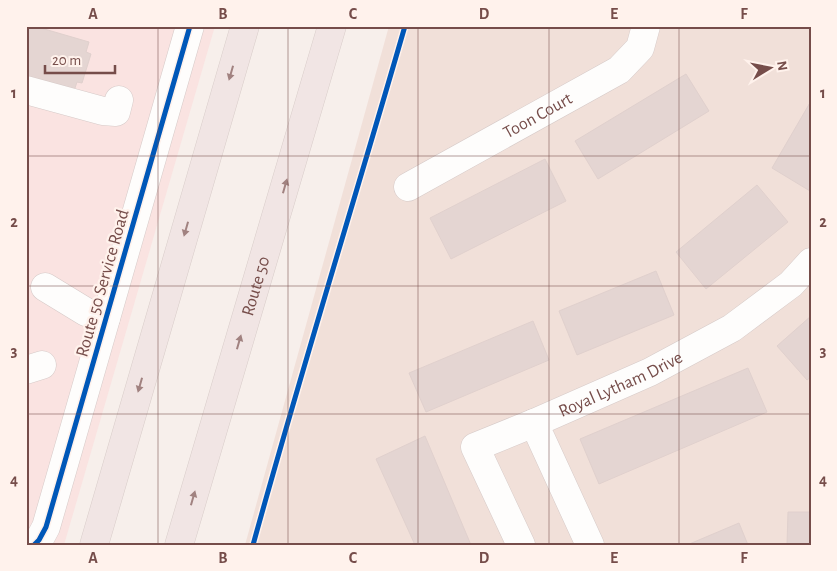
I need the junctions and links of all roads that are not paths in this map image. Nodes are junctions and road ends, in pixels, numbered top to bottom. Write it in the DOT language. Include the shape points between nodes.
graph roads {
  1 [pos="190,26"];
  2 [pos="245,26"];
  3 [pos="332,26"];
  4 [pos="646,26"];
  5 [pos="26,80"];
  6 [pos="26,90"];
  7 [pos="119,100"];
  8 [pos="90,109"];
  9 [pos="408,187"];
  10 [pos="811,262"];
  11 [pos="45,286"];
  12 [pos="106,318"];
  13 [pos="534,423"];
  14 [pos="34,545"];
  15 [pos="94,545"];
  16 [pos="179,545"];
  17 [pos="521,545"];
  18 [pos="590,545"];
  1 -- 12 [label="street, Route 50 Service Road"];
  2 -- 15 [label="highway, one-way"];
  16 -- 3 [label="highway, Route 50, one-way"];
  4 -- 9 [label="street, Toon Court" via="640,48 619,70"];
  5 -- 8 [label="street" via="66,91"];
  6 -- 8 [label="street"];
  7 -- 8 [label="street" via="116,112"];
  10 -- 13 [label="street, Royal Lytham Drive" via="791,284 732,328 650,372"];
  11 -- 12 [label="street" via="86,312"];
  12 -- 14 [label="street, Route 50 Service Road" via="46,527"];
  13 -- 17 [label="street, Royal Lytham Drive" via="475,447"];
  13 -- 18 [label="street"];
}
